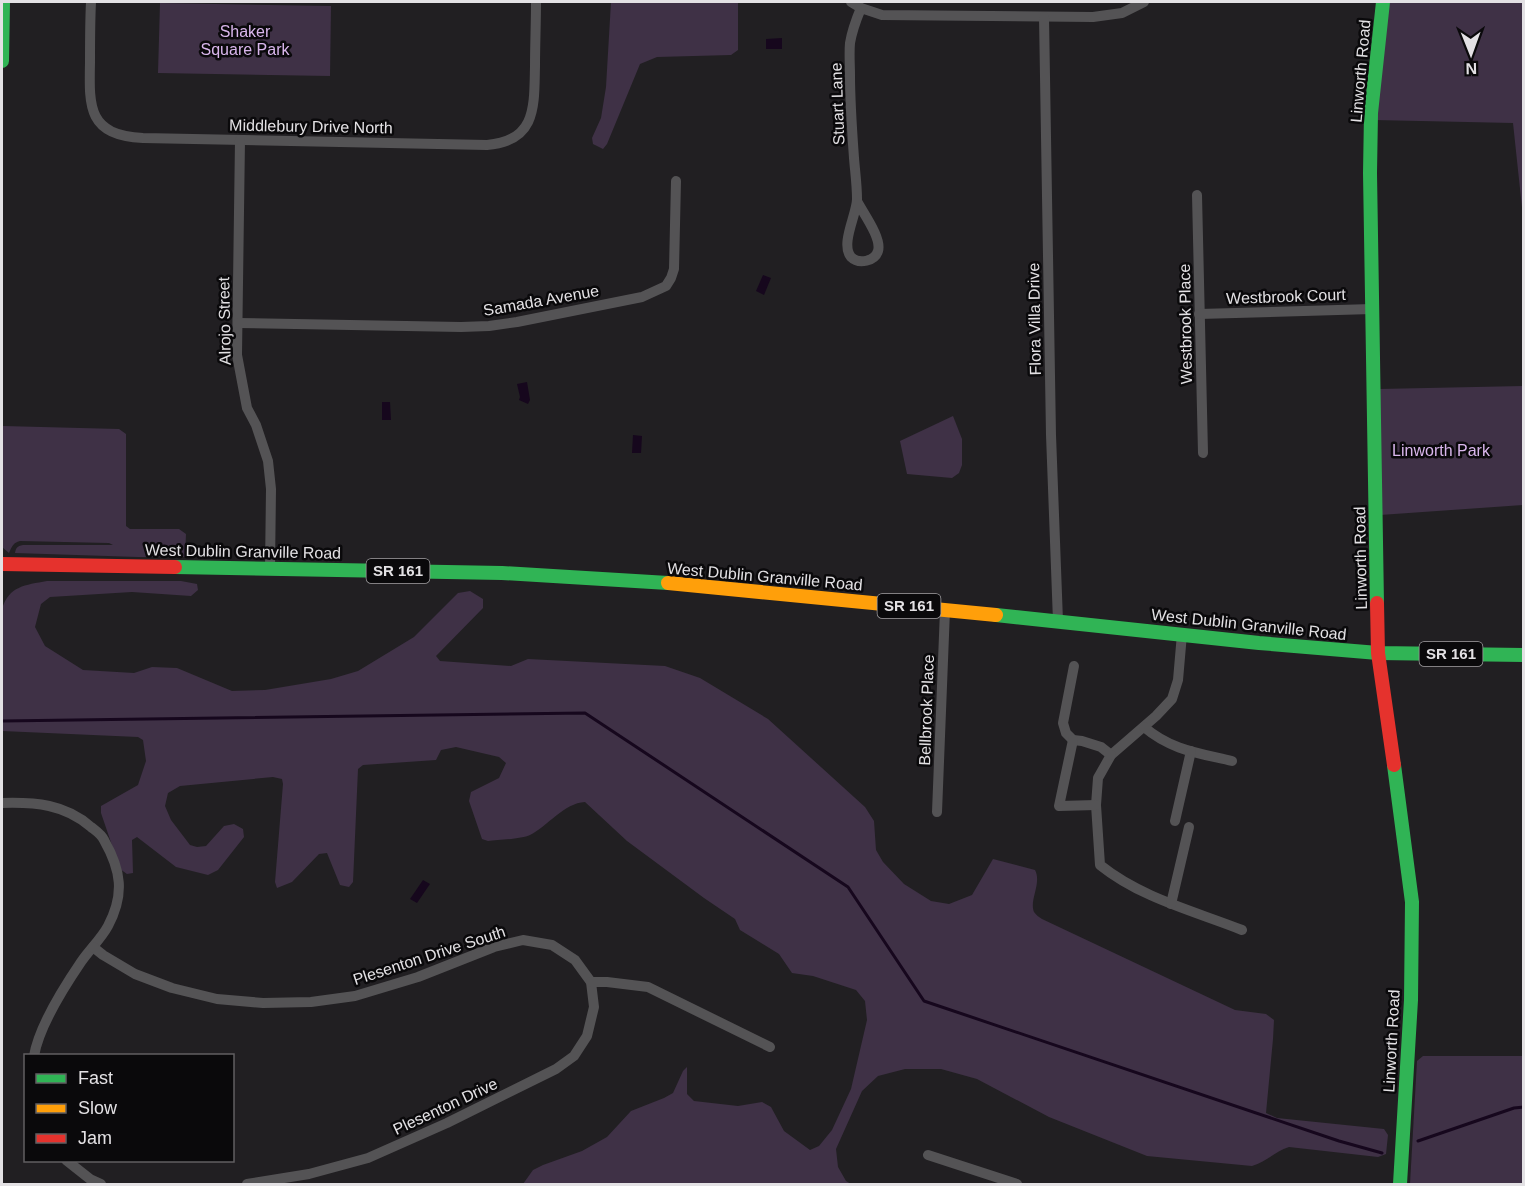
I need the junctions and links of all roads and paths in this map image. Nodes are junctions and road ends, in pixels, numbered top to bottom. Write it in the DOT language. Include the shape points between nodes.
graph roads {
  1 [pos="3,2"];
  2 [pos="91,2"];
  3 [pos="536,2"];
  4 [pos="1144,2"];
  5 [pos="1383,2"];
  6 [pos="856,5"];
  7 [pos="1044,17"];
  8 [pos="2,61"];
  9 [pos="240,140"];
  10 [pos="676,181"];
  11 [pos="1197,195"];
  12 [pos="857,201"];
  13 [pos="1372,309"];
  14 [pos="1200,314"];
  15 [pos="238,323"];
  16 [pos="1203,453"];
  17 [pos="2,564"];
  18 [pos="270,568"];
  19 [pos="945,610"];
  20 [pos="1058,621"];
  21 [pos="1182,634"];
  22 [pos="1378,653"];
  23 [pos="1524,654"];
  24 [pos="1074,666"];
  25 [pos="1144,727"];
  26 [pos="1072,740"];
  27 [pos="1191,752"];
  28 [pos="1111,755"];
  29 [pos="1232,761"];
  30 [pos="2,803"];
  31 [pos="1096,805"];
  32 [pos="938,812"];
  33 [pos="1175,821"];
  34 [pos="1189,827"];
  35 [pos="1171,904"];
  36 [pos="1242,930"];
  37 [pos="93,947"];
  38 [pos="591,982"];
  39 [pos="770,1047"];
  40 [pos="34,1054"];
  41 [pos="928,1155"];
  42 [pos="67,1162"];
  43 [pos="101,1185"];
  44 [pos="247,1185"];
  45 [pos="1017,1185"];
  46 [pos="1400,1185"];
  1 -- 8 [label="main road"];
  2 -- 9 [label="street, Middlebury Drive North" via="89,93 92,110 102,124 131,137"];
  3 -- 9 [label="street, Middlebury Drive North" via="531,118 505,142 487,145"];
  4 -- 7 [label="street" via="1122,13"];
  5 -- 13 [label="main road, Linworth Road" via="1371,120"];
  6 -- 7 [label="street" via="882,15"];
  6 -- 12 [label="street, Stuart Lane" via="850,45 850,107"];
  7 -- 20 [label="street, Flora Villa Drive"];
  9 -- 15 [label="street, Alrojo Street"];
  10 -- 15 [label="street, Samada Avenue" via="674,269 666,286 642,297 489,326"];
  11 -- 14 [label="street, Westbrook Place"];
  12 -- 12 [label="street, Stuart Lane" via="848,250 850,256 862,261 876,255 878,241"];
  13 -- 14 [label="street, Westbrook Court"];
  13 -- 22 [label="main road, Linworth Road"];
  14 -- 16 [label="street, Westbrook Place"];
  15 -- 18 [label="street, Alrojo Street" via="237,355 247,408 268,461"];
  17 -- 18 [label="main road, West Dublin Granville Road / SR 161"];
  18 -- 19 [label="main road, West Dublin Granville Road / SR 161" via="618,579"];
  19 -- 20 [label="main road, West Dublin Granville Road / SR 161"];
  19 -- 32 [label="street, Bellbrook Place"];
  20 -- 21 [label="main road, West Dublin Granville Road / SR 161"];
  21 -- 22 [label="main road, West Dublin Granville Road / SR 161"];
  21 -- 25 [label="street" via="1178,680 1172,699"];
  22 -- 23 [label="main road, West Dublin Granville Road / SR 161"];
  22 -- 46 [label="main road, Linworth Road" via="1412,902 1411,1000"];
  24 -- 26 [label="street" via="1063,723"];
  25 -- 27 [label="street" via="1165,743"];
  25 -- 28 [label="street"];
  26 -- 28 [label="street" via="1101,747"];
  26 -- 31 [label="street" via="1059,806"];
  27 -- 29 [label="street"];
  27 -- 33 [label="street"];
  28 -- 31 [label="street" via="1098,778"];
  30 -- 37 [label="street" via="62,808 101,836 119,876 118,902 108,927"];
  31 -- 35 [label="street" via="1100,865"];
  34 -- 35 [label="street"];
  35 -- 36 [label="street"];
  37 -- 38 [label="street, Plesenton Drive South" via="135,974 172,988 217,999 263,1003 355,996 523,940 552,945 575,960"];
  37 -- 40 [label="street" via="46,1020"];
  38 -- 39 [label="street" via="648,987"];
  38 -- 44 [label="street, Plesenton Drive" via="594,1007 587,1036 574,1056 556,1069 368,1158"];
  41 -- 45 [label="street"];
  42 -- 43 [label="street"];
}
